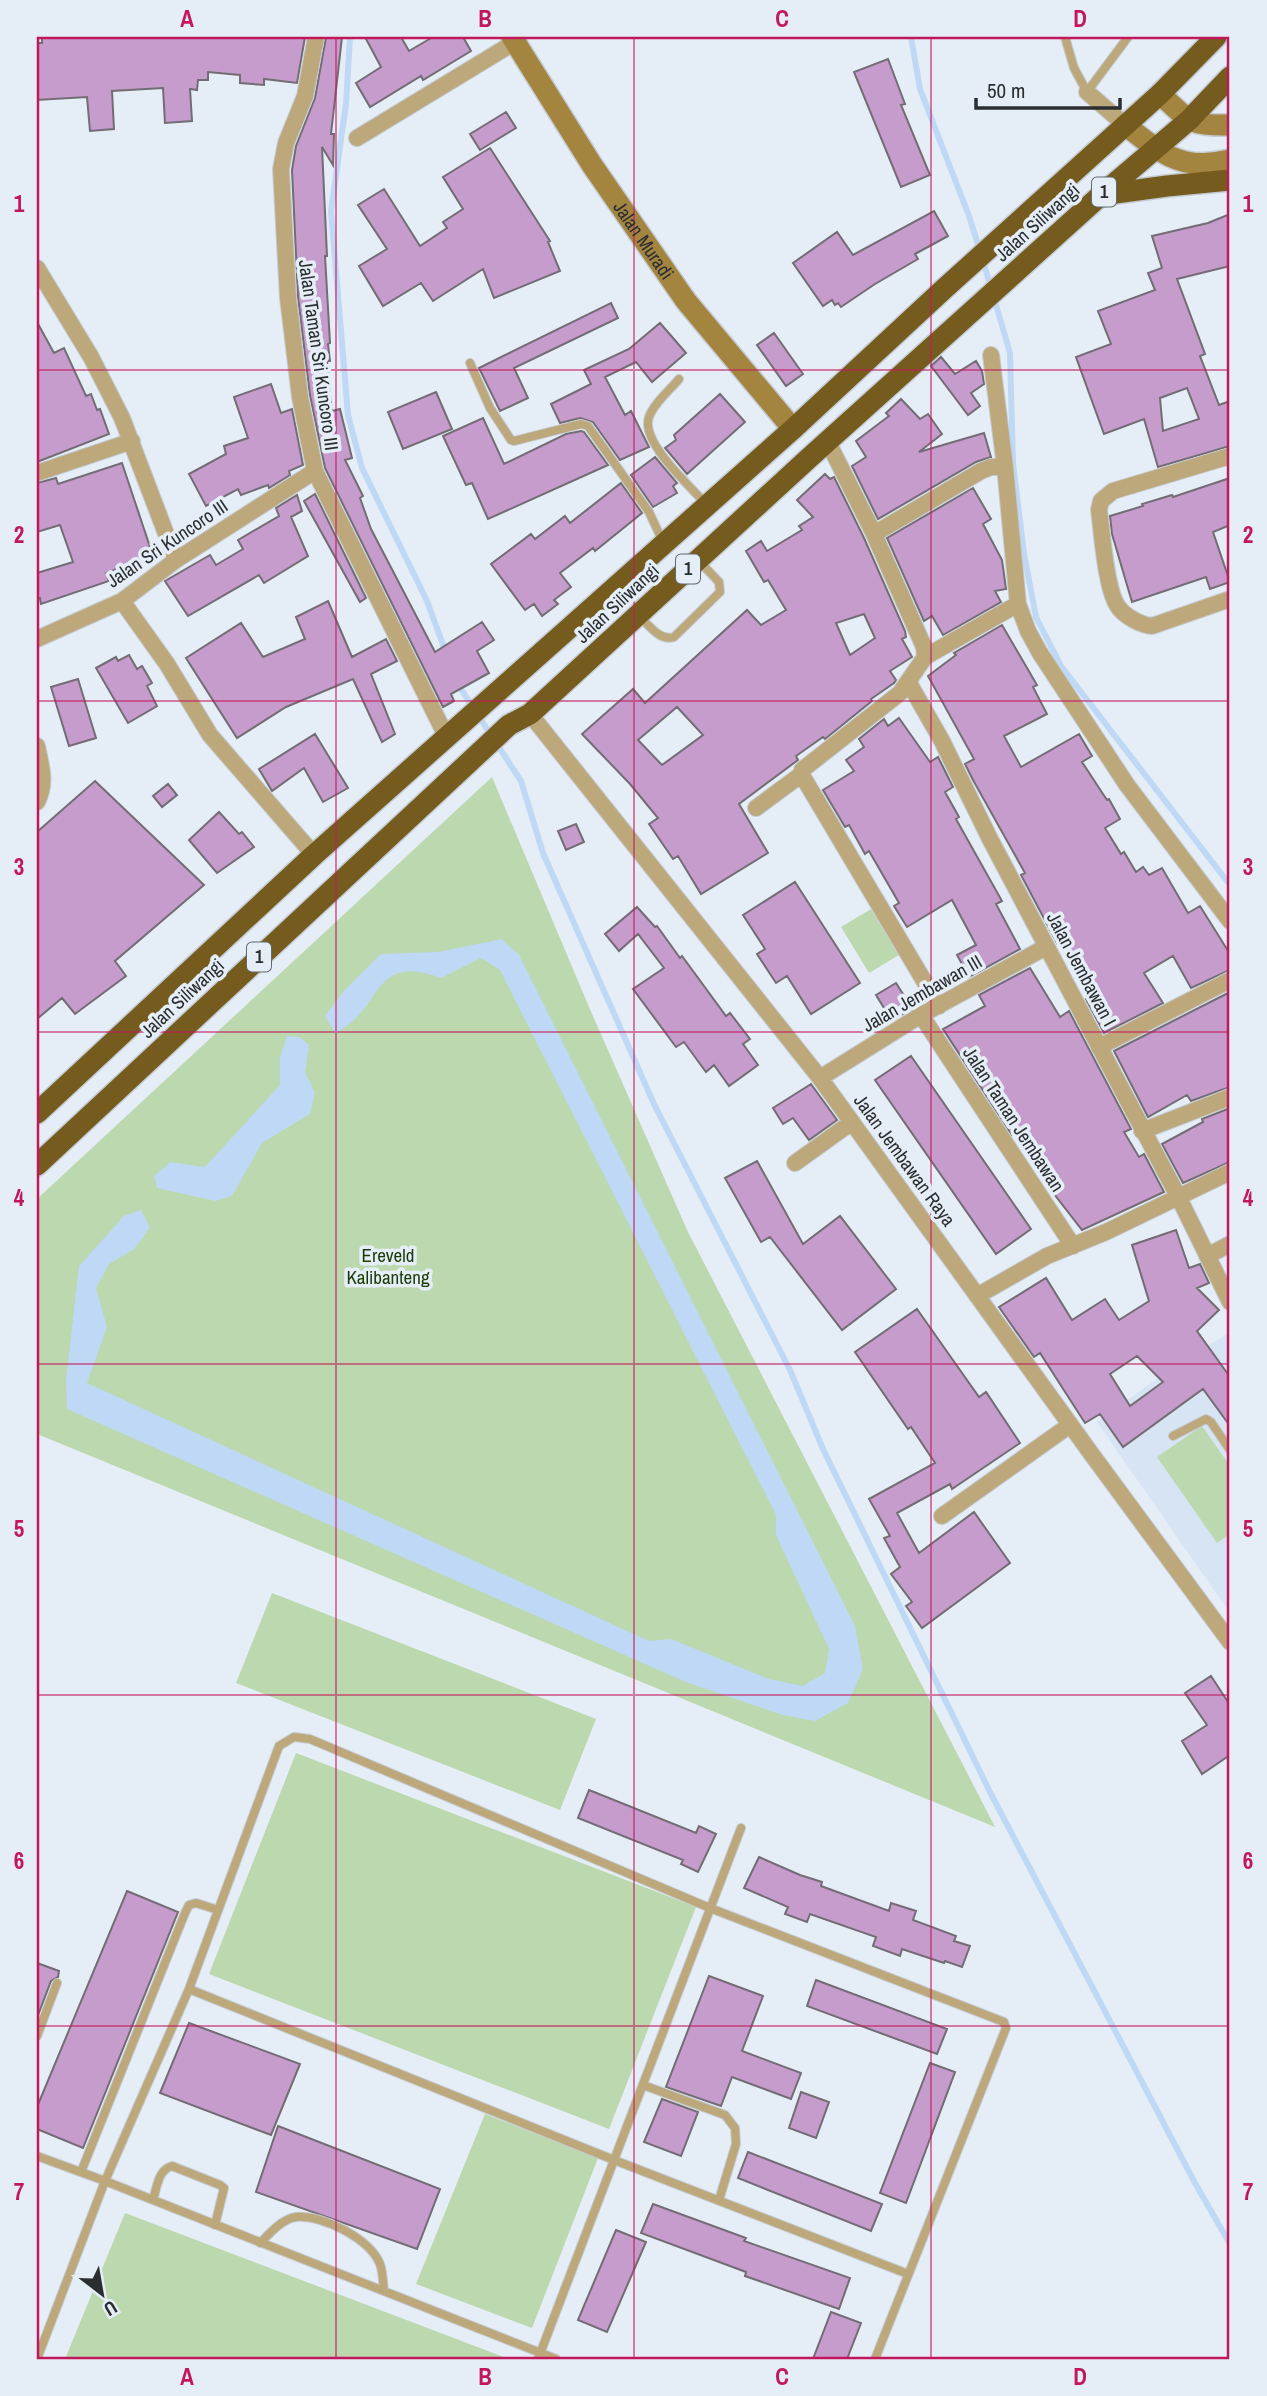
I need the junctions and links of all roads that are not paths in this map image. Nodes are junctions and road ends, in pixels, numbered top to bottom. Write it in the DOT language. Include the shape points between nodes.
graph roads {
  1 [pos="316,37"];
  2 [pos="1065,37"];
  3 [pos="1128,37"];
  4 [pos="1216,37"];
  5 [pos="513,39"];
  6 [pos="1230,77"];
  7 [pos="1087,92"];
  8 [pos="1160,94"];
  9 [pos="1189,120"];
  10 [pos="1125,125"];
  11 [pos="1230,125"];
  12 [pos="357,138"];
  13 [pos="1155,148"];
  14 [pos="1230,160"];
  15 [pos="1230,180"];
  16 [pos="1101,195"];
  17 [pos="37,268"];
  18 [pos="991,355"];
  19 [pos="470,363"];
  20 [pos="679,379"];
  21 [pos="793,429"];
  22 [pos="132,441"];
  23 [pos="828,442"];
  24 [pos="1230,456"];
  25 [pos="1005,467"];
  26 [pos="314,471"];
  27 [pos="37,473"];
  28 [pos="707,505"];
  29 [pos="874,534"];
  30 [pos="664,545"];
  31 [pos="698,559"];
  32 [pos="176,560"];
  33 [pos="1230,600"];
  34 [pos="122,601"];
  35 [pos="1018,604"];
  36 [pos="638,615"];
  37 [pos="37,639"];
  38 [pos="925,657"];
  39 [pos="909,683"];
  40 [pos="530,713"];
  41 [pos="446,736"];
  42 [pos="37,746"];
  43 [pos="802,772"];
  44 [pos="37,802"];
  45 [pos="755,808"];
  46 [pos="314,855"];
  47 [pos="1230,921"];
  48 [pos="1046,947"];
  49 [pos="1230,980"];
  50 [pos="939,1006"];
  51 [pos="921,1015"];
  52 [pos="1099,1047"];
  53 [pos="820,1078"];
  54 [pos="1230,1097"];
  55 [pos="37,1113"];
  56 [pos="852,1122"];
  57 [pos="1142,1131"];
  58 [pos="795,1164"];
  59 [pos="37,1165"];
  60 [pos="1230,1172"];
  61 [pos="1179,1198"];
  62 [pos="1230,1244"];
  63 [pos="1073,1246"];
  64 [pos="1207,1256"];
  65 [pos="977,1296"];
  66 [pos="1230,1302"];
  67 [pos="1070,1425"];
  68 [pos="1173,1436"];
  69 [pos="1230,1450"];
  70 [pos="942,1516"];
  71 [pos="1230,1643"];
  72 [pos="741,1828"];
  73 [pos="710,1908"];
  74 [pos="218,1910"];
  75 [pos="57,1983"];
  76 [pos="189,1989"];
  77 [pos="37,2036"];
  78 [pos="643,2085"];
  79 [pos="37,2156"];
  80 [pos="614,2160"];
  81 [pos="81,2172"];
  82 [pos="105,2181"];
  83 [pos="153,2200"];
  84 [pos="719,2200"];
  85 [pos="215,2225"];
  86 [pos="260,2242"];
  87 [pos="908,2274"];
  88 [pos="384,2291"];
  89 [pos="539,2356"];
  90 [pos="37,2359"];
  91 [pos="556,2359"];
  92 [pos="875,2359"];
  1 -- 26 [label="street, Jalan Taman Sri Kuncoro III" via="305,96 281,169 288,298"];
  2 -- 7 [label="lane"];
  3 -- 7 [label="lane"];
  4 -- 8 [label="highway, Jalan Siliwangi / 1"];
  5 -- 12 [label="street"];
  5 -- 21 [label="street, Jalan Muradi" via="686,301"];
  6 -- 9 [label="highway, Jalan Siliwangi / 1"];
  7 -- 10 [label="street"];
  8 -- 9 [label="street"];
  8 -- 10 [label="highway, Jalan Siliwangi / 1"];
  9 -- 11 [label="street" via="1198,125"];
  9 -- 13 [label="highway, Jalan Siliwangi / 1"];
  10 -- 13 [label="street"];
  10 -- 21 [label="highway, Jalan Siliwangi / 1"];
  13 -- 14 [label="street" via="1191,163"];
  13 -- 16 [label="highway, Jalan Siliwangi / 1"];
  15 -- 16 [label="highway"];
  16 -- 23 [label="highway, Jalan Siliwangi / 1"];
  17 -- 22 [label="street" via="91,357"];
  18 -- 25 [label="street"];
  19 -- 30 [label="lane" via="510,440 588,426 649,512"];
  20 -- 28 [label="lane" via="650,416 647,429 656,448"];
  21 -- 28 [label="highway, Jalan Siliwangi / 1"];
  22 -- 27 [label="street"];
  22 -- 32 [label="street"];
  23 -- 29 [label="street"];
  23 -- 31 [label="highway, Jalan Siliwangi / 1"];
  24 -- 33 [label="street" via="1113,491 1101,501 1099,510 1112,595 1119,608 1152,626"];
  25 -- 29 [label="street" via="981,471"];
  25 -- 35 [label="street"];
  26 -- 32 [label="street, Jalan Sri Kuncoro III"];
  26 -- 41 [label="street, Jalan Taman Sri Kuncoro III"];
  28 -- 30 [label="highway, Jalan Siliwangi / 1"];
  29 -- 38 [label="street"];
  30 -- 41 [label="highway, Jalan Siliwangi / 1"];
  31 -- 36 [label="highway, Jalan Siliwangi / 1"];
  31 -- 36 [label="lane" via="719,582 720,592 674,637 663,638"];
  32 -- 34 [label="street, Jalan Sri Kuncoro III"];
  34 -- 37 [label="street, Jalan Sri Kuncoro III"];
  34 -- 46 [label="street" via="210,735"];
  35 -- 38 [label="street"];
  35 -- 47 [label="street" via="1040,653 1127,785"];
  36 -- 40 [label="highway, Jalan Siliwangi / 1"];
  38 -- 39 [label="street"];
  39 -- 43 [label="street"];
  39 -- 48 [label="street, Jalan Jembawan I"];
  40 -- 53 [label="street, Jalan Jembawan Raya"];
  40 -- 59 [label="highway, Jalan Siliwangi / 1" via="482,749"];
  41 -- 46 [label="highway, Jalan Siliwangi / 1"];
  42 -- 44 [label="street" via="44,779"];
  43 -- 45 [label="street"];
  43 -- 50 [label="street"];
  46 -- 55 [label="highway, Jalan Siliwangi / 1"];
  48 -- 50 [label="street, Jalan Jembawan III"];
  48 -- 52 [label="street, Jalan Jembawan I"];
  49 -- 52 [label="street"];
  50 -- 51 [label="street, Jalan Jembawan III"];
  51 -- 53 [label="street, Jalan Jembawan III"];
  51 -- 63 [label="street, Jalan Taman Jembawan"];
  52 -- 57 [label="street, Jalan Jembawan I"];
  53 -- 56 [label="street, Jalan Jembawan Raya"];
  54 -- 57 [label="street"];
  56 -- 58 [label="street"];
  56 -- 65 [label="street, Jalan Jembawan Raya"];
  57 -- 61 [label="street, Jalan Jembawan I"];
  60 -- 61 [label="street"];
  61 -- 63 [label="street"];
  61 -- 64 [label="street, Jalan Jembawan I"];
  62 -- 64 [label="street"];
  63 -- 65 [label="street"];
  64 -- 66 [label="street, Jalan Jembawan I"];
  65 -- 67 [label="street, Jalan Jembawan Raya"];
  67 -- 70 [label="street"];
  67 -- 71 [label="street, Jalan Jembawan Raya"];
  68 -- 69 [label="lane" via="1206,1419"];
  72 -- 73 [label="lane"];
  73 -- 74 [label="lane" via="310,1739 294,1737 279,1746"];
  73 -- 78 [label="lane"];
  73 -- 87 [label="lane" via="1006,2024"];
  74 -- 76 [label="lane"];
  74 -- 81 [label="lane" via="196,1903 185,1913"];
  75 -- 77 [label="lane"];
  76 -- 80 [label="lane"];
  76 -- 82 [label="lane"];
  78 -- 80 [label="lane"];
  78 -- 84 [label="lane" via="725,2115 735,2128 736,2144"];
  79 -- 81 [label="lane"];
  80 -- 84 [label="lane"];
  80 -- 89 [label="lane"];
  81 -- 82 [label="lane"];
  82 -- 83 [label="lane"];
  82 -- 90 [label="lane"];
  83 -- 85 [label="lane"];
  83 -- 85 [label="lane" via="162,2172 172,2166 220,2185 224,2194"];
  84 -- 87 [label="lane"];
  85 -- 86 [label="lane"];
  86 -- 88 [label="lane"];
  86 -- 88 [label="lane" via="294,2217 343,2230 369,2247 380,2264"];
  87 -- 92 [label="lane"];
  88 -- 89 [label="lane"];
  89 -- 91 [label="lane"];
}
